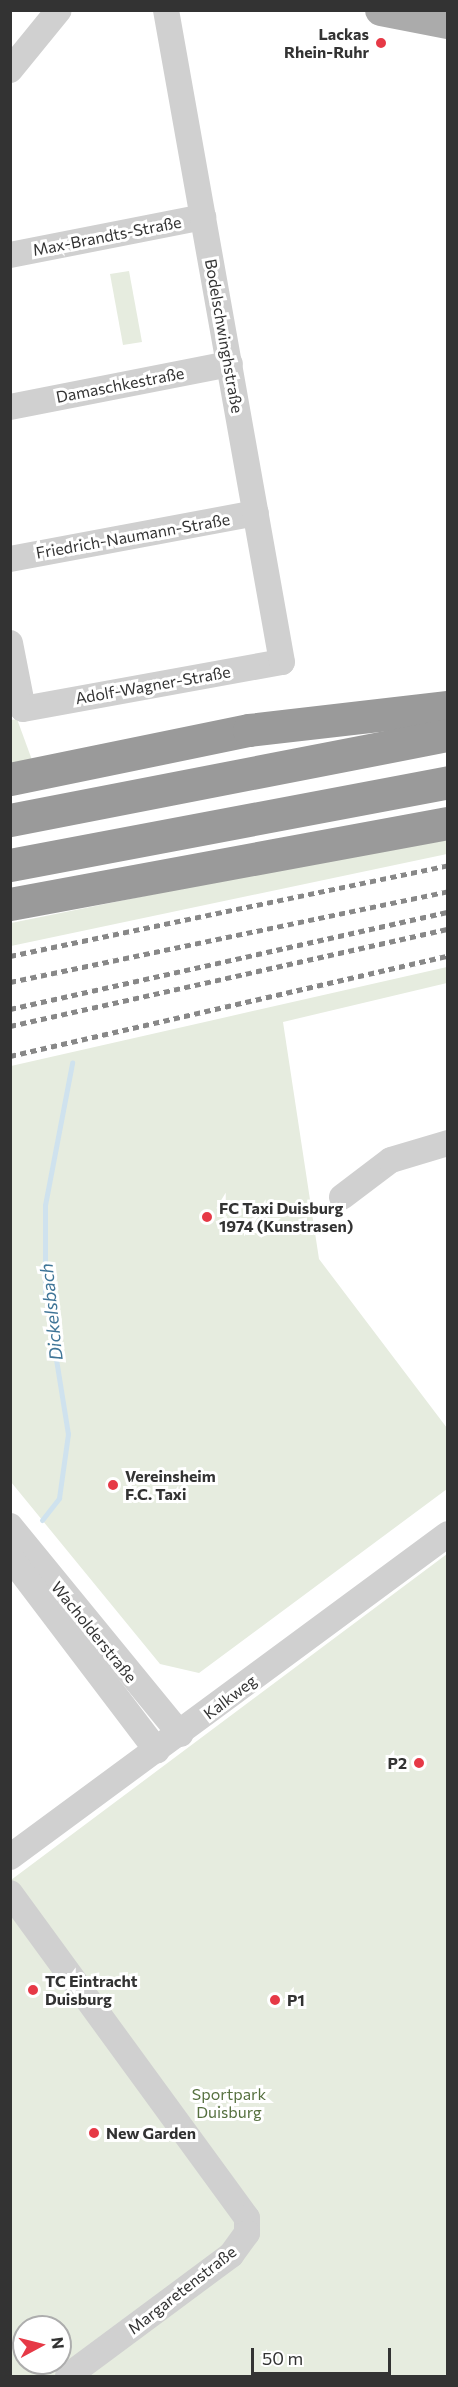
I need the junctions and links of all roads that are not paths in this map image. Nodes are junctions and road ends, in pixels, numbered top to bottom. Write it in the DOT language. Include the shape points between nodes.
graph roads {
  1 [pos="59,10"];
  2 [pos="166,10"];
  3 [pos="381,10"];
  4 [pos="447,23"];
  5 [pos="10,70"];
  6 [pos="203,217"];
  7 [pos="10,255"];
  8 [pos="230,364"];
  9 [pos="10,407"];
  10 [pos="256,513"];
  11 [pos="10,558"];
  12 [pos="10,643"];
  13 [pos="282,662"];
  14 [pos="437,722"];
  15 [pos="10,779"];
  16 [pos="447,782"];
  17 [pos="10,820"];
  18 [pos="447,823"];
  19 [pos="10,865"];
  20 [pos="10,904"];
  21 [pos="447,1143"];
  22 [pos="342,1197"];
  23 [pos="10,1526"];
  24 [pos="447,1534"];
  25 [pos="10,1557"];
  26 [pos="180,1734"];
  27 [pos="157,1751"];
  28 [pos="10,1857"];
  29 [pos="10,1893"];
  30 [pos="68,2376"];
  1 -- 5 [label="street"];
  2 -- 6 [label="street, Bodelschwinghstraße"];
  3 -- 4 [label="main road"];
  6 -- 7 [label="street, Max-Brandts-Straße"];
  6 -- 8 [label="street, Bodelschwinghstraße"];
  8 -- 9 [label="street, Damaschkestraße"];
  8 -- 10 [label="street, Bodelschwinghstraße"];
  10 -- 11 [label="street, Friedrich-Naumann-Straße"];
  10 -- 13 [label="street, Bodelschwinghstraße"];
  12 -- 13 [label="street, Adolf-Wagner-Straße" via="23,709"];
  14 -- 15 [label="highway" via="249,730"];
  14 -- 17 [label="highway"];
  16 -- 19 [label="highway"];
  18 -- 20 [label="highway" via="337,840"];
  21 -- 22 [label="street" via="391,1160"];
  23 -- 26 [label="street, Wacholderstraße"];
  24 -- 26 [label="street, Kalkweg"];
  25 -- 27 [label="street, Wacholderstraße"];
  26 -- 27 [label="street, Kalkweg"];
  27 -- 28 [label="street, Kalkweg"];
  29 -- 30 [label="street, Margaretenstraße" via="247,2218 247,2233 231,2255"];
}
